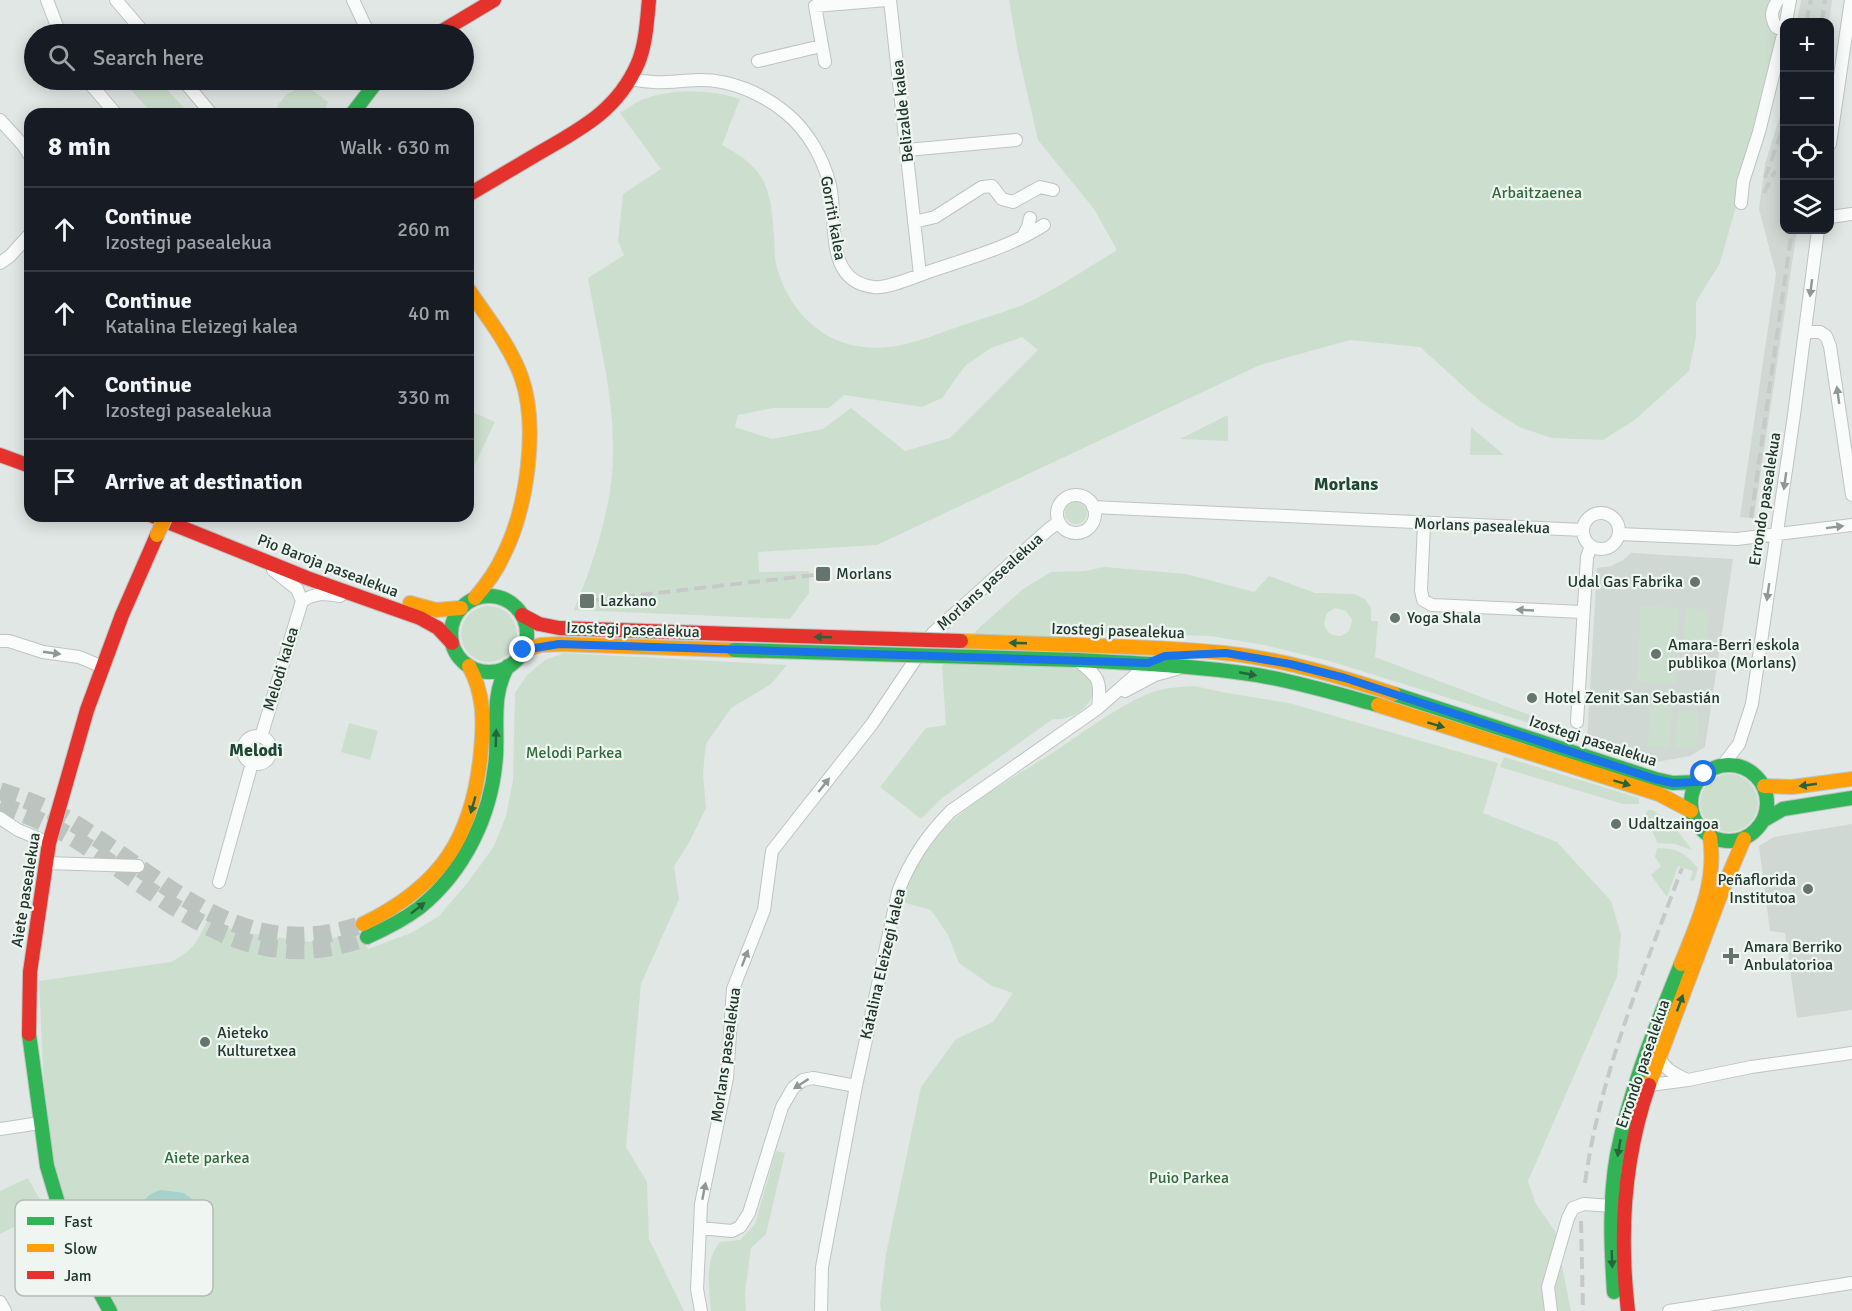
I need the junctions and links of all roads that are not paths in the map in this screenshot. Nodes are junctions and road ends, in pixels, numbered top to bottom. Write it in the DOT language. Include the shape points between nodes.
graph roads {
  1 [pos="47,0"];
  2 [pos="116,0"];
  3 [pos="353,0"];
  4 [pos="494,0"];
  5 [pos="889,0"];
  6 [pos="1778,0"];
  7 [pos="1790,0"];
  8 [pos="1851,0"];
  9 [pos="647,4"];
  10 [pos="1787,18"];
  11 [pos="56,24"];
  12 [pos="136,24"];
  13 [pos="364,24"];
  14 [pos="454,24"];
  15 [pos="1780,29"];
  16 [pos="821,45"];
  17 [pos="1780,50"];
  18 [pos="759,61"];
  19 [pos="825,62"];
  20 [pos="630,79"];
  21 [pos="96,90"];
  22 [pos="191,90"];
  23 [pos="370,90"];
  24 [pos="111,108"];
  25 [pos="206,108"];
  26 [pos="357,108"];
  27 [pos="0,120"];
  28 [pos="1833,126"];
  29 [pos="1016,140"];
  30 [pos="24,147"];
  31 [pos="907,150"];
  32 [pos="1053,190"];
  33 [pos="474,191"];
  34 [pos="1741,203"];
  35 [pos="1852,214"];
  36 [pos="1834,217"];
  37 [pos="1030,218"];
  38 [pos="914,222"];
  39 [pos="1044,225"];
  40 [pos="1817,234"];
  41 [pos="1023,236"];
  42 [pos="24,241"];
  43 [pos="0,263"];
  44 [pos="920,275"];
  45 [pos="474,298"];
  46 [pos="1805,332"];
  47 [pos="0,455"];
  48 [pos="24,464"];
  49 [pos="0,466"];
  50 [pos="24,474"];
  51 [pos="1852,495"];
  52 [pos="1093,507"];
  53 [pos="163,522"];
  54 [pos="168,522"];
  55 [pos="195,522"];
  56 [pos="1059,522"];
  57 [pos="1424,524"];
  58 [pos="1852,525"];
  59 [pos="1583,530"];
  60 [pos="1619,534"];
  61 [pos="1776,535"];
  62 [pos="1591,546"];
  63 [pos="253,555"];
  64 [pos="503,560"];
  65 [pos="475,598"];
  66 [pos="302,601"];
  67 [pos="508,601"];
  68 [pos="387,606"];
  69 [pos="461,608"];
  70 [pos="1583,612"];
  71 [pos="522,615"];
  72 [pos="0,641"];
  73 [pos="452,643"];
  74 [pos="523,650"];
  75 [pos="1226,653"];
  76 [pos="1077,660"];
  77 [pos="1148,663"];
  78 [pos="469,666"];
  79 [pos="508,666"];
  80 [pos="1190,666"];
  81 [pos="103,667"];
  82 [pos="1098,708"];
  83 [pos="1577,722"];
  84 [pos="261,737"];
  85 [pos="252,763"];
  86 [pos="1723,765"];
  87 [pos="1852,779"];
  88 [pos="1697,782"];
  89 [pos="1764,786"];
  90 [pos="1852,798"];
  91 [pos="1691,811"];
  92 [pos="0,818"];
  93 [pos="1764,820"];
  94 [pos="1710,837"];
  95 [pos="1744,839"];
  96 [pos="49,843"];
  97 [pos="46,862"];
  98 [pos="138,866"];
  99 [pos="219,882"];
  100 [pos="1852,1053"];
  101 [pos="1660,1058"];
  102 [pos="1640,1072"];
  103 [pos="1688,1080"];
  104 [pos="1650,1085"];
  105 [pos="856,1086"];
  106 [pos="40,1123"];
  107 [pos="0,1129"];
  108 [pos="1626,1199"];
  109 [pos="57,1200"];
  110 [pos="1612,1206"];
  111 [pos="700,1228"];
  112 [pos="1852,1283"];
  113 [pos="102,1296"];
  114 [pos="1626,1296"];
  115 [pos="0,1302"];
  116 [pos="5,1311"];
  117 [pos="110,1311"];
  118 [pos="701,1311"];
  119 [pos="821,1311"];
  120 [pos="1551,1311"];
  121 [pos="1615,1311"];
  122 [pos="1628,1311"];
  123 [pos="1642,1311"];
  124 [pos="1669,1311"];
  1 -- 11 [label="street"];
  2 -- 12 [label="street"];
  3 -- 13 [label="street"];
  4 -- 14 [label="main road"];
  5 -- 16 [label="street" via="815,6"];
  5 -- 31 [label="street, Belizalde kalea"];
  6 -- 15 [label="street" via="1771,18"];
  7 -- 10 [label="street"];
  8 -- 28 [label="street"];
  9 -- 20 [label="main road" via="642,49"];
  16 -- 18 [label="street"];
  16 -- 19 [label="street"];
  17 -- 34 [label="street" via="1743,182"];
  20 -- 33 [label="main road" via="591,123"];
  20 -- 44 [label="street, Gorriti kalea" via="651,84 700,80 730,84 758,95 786,113 810,138 822,161 830,186 837,257 844,270 859,284 876,288"];
  21 -- 24 [label="street"];
  22 -- 25 [label="street"];
  23 -- 26 [label="main road"];
  27 -- 30 [label="street"];
  29 -- 31 [label="street"];
  31 -- 38 [label="street, Belizalde kalea"];
  32 -- 38 [label="street" via="1040,187 1013,202 1002,200 992,186 982,187 935,217"];
  35 -- 36 [label="street"];
  37 -- 41 [label="street"];
  38 -- 44 [label="street, Belizalde kalea"];
  39 -- 41 [label="street, Gorriti kalea"];
  40 -- 46 [label="street, Errondo pasealekua, one-way"];
  41 -- 44 [label="street, Gorriti kalea"];
  42 -- 43 [label="street"];
  45 -- 64 [label="main road" via="510,352 522,379 528,410 527,468"];
  51 -- 46 [label="street, one-way" via="1830,346 1820,332"];
  46 -- 61 [label="street, Errondo pasealekua, one-way"];
  47 -- 48 [label="main road"];
  49 -- 50 [label="main road"];
  52 -- 56 [label="street" via="1094,519 1080,532 1068,531"];
  52 -- 56 [label="street" via="1084,497 1071,495 1060,502"];
  52 -- 57 [label="street, Morlans pasealekua"];
  53 -- 81 [label="main road, Aiete pasealekua, bridge"];
  54 -- 63 [label="main road, Pio Baroja pasealekua"];
  55 -- 69 [label="main road, Pio Baroja pasealekua" via="354,585 427,608"];
  111 -- 56 [label="street, Morlans pasealekua, one-way" via="701,1204 726,1078 733,989 764,910 772,851 872,724 940,626"];
  57 -- 59 [label="street, Morlans pasealekua"];
  70 -- 57 [label="street, one-way" via="1432,605 1424,600 1421,590"];
  61 -- 58 [label="street, one-way"];
  59 -- 60 [label="street" via="1587,519 1603,512 1613,516"];
  59 -- 62 [label="street"];
  60 -- 61 [label="street" via="1737,539"];
  60 -- 62 [label="street" via="1608,548"];
  61 -- 86 [label="street, Errondo pasealekua, one-way" via="1752,704 1739,744"];
  62 -- 70 [label="street"];
  63 -- 66 [label="street" via="297,589"];
  63 -- 68 [label="main road, Pio Baroja pasealekua"];
  64 -- 65 [label="main road" via="492,581"];
  64 -- 67 [label="main road"];
  65 -- 67 [label="main road" via="492,596"];
  65 -- 69 [label="main road"];
  66 -- 68 [label="street" via="313,594 328,594"];
  66 -- 84 [label="street, Melodi kalea"];
  67 -- 71 [label="main road"];
  68 -- 73 [label="main road, Pio Baroja pasealekua" via="429,622"];
  69 -- 73 [label="main road" via="452,624"];
  70 -- 83 [label="street"];
  71 -- 74 [label="main road" via="527,632"];
  75 -- 71 [label="main road, Izostegi pasealekua, one-way, bridge" via="559,628"];
  72 -- 81 [label="street, one-way" via="79,657"];
  73 -- 78 [label="main road"];
  74 -- 76 [label="main road, Izostegi pasealekua, bridge" via="559,644"];
  74 -- 79 [label="main road"];
  75 -- 77 [label="street, Katalina Eleizegi kalea" via="1165,656"];
  75 -- 88 [label="main road, Izostegi pasealekua" via="1345,678 1655,779"];
  76 -- 77 [label="main road, Izostegi pasealekua"];
  76 -- 82 [label="street" via="1095,674 1101,687"];
  77 -- 80 [label="main road, Izostegi pasealekua"];
  77 -- 82 [label="street, Katalina Eleizegi kalea"];
  78 -- 79 [label="main road" via="493,672"];
  78 -- 79 [label="main road, one-way" via="481,690 483,730 478,786 469,819 449,856 424,885 365,930 396,924 434,895 456,871 475,840 492,789 497,694"];
  80 -- 82 [label="street" via="1155,675"];
  80 -- 91 [label="main road, Izostegi pasealekua, one-way" via="1329,692 1659,794"];
  81 -- 96 [label="main road, Aiete pasealekua"];
  82 -- 105 [label="street, Katalina Eleizegi kalea" via="951,811 918,850 898,892"];
  84 -- 85 [label="street" via="251,737 244,744 245,756"];
  84 -- 85 [label="street" via="270,744 271,753 265,761"];
  85 -- 99 [label="street"];
  86 -- 88 [label="main road"];
  86 -- 89 [label="main road" via="1747,769"];
  87 -- 89 [label="main road, one-way" via="1792,788"];
  88 -- 91 [label="main road" via="1690,801"];
  89 -- 93 [label="main road"];
  90 -- 93 [label="main road" via="1791,808"];
  91 -- 94 [label="main road" via="1701,830"];
  92 -- 96 [label="street"];
  93 -- 95 [label="main road"];
  94 -- 95 [label="main road" via="1727,842"];
  94 -- 102 [label="main road, Errondo pasealekua" via="1710,883"];
  101 -- 95 [label="main road, Errondo pasealekua, one-way"];
  96 -- 97 [label="main road, Aiete pasealekua"];
  97 -- 98 [label="street"];
  97 -- 106 [label="main road, Aiete pasealekua" via="31,956 28,1010"];
  100 -- 103 [label="street"];
  101 -- 103 [label="street" via="1669,1071"];
  101 -- 104 [label="main road, Errondo pasealekua"];
  102 -- 104 [label="street"];
  102 -- 110 [label="main road, Errondo pasealekua, one-way" via="1621,1137"];
  103 -- 104 [label="street"];
  104 -- 108 [label="main road, Errondo pasealekua" via="1636,1128"];
  105 -- 111 [label="street, one-way" via="813,1078 793,1088 782,1107 740,1227 732,1231"];
  105 -- 119 [label="street, Katalina Eleizegi kalea" via="822,1267"];
  106 -- 107 [label="street"];
  106 -- 109 [label="main road, Aiete pasealekua"];
  108 -- 110 [label="street"];
  108 -- 114 [label="main road, Errondo pasealekua"];
  110 -- 120 [label="street" via="1584,1204 1573,1209 1548,1287"];
  110 -- 121 [label="main road, Errondo pasealekua, one-way"];
  111 -- 118 [label="street, Morlans pasealekua"];
  112 -- 124 [label="street"];
  113 -- 117 [label="main road, Aiete pasealekua"];
  114 -- 122 [label="main road, Errondo pasealekua"];
  114 -- 123 [label="street" via="1633,1307"];
  115 -- 116 [label="street"];
}
